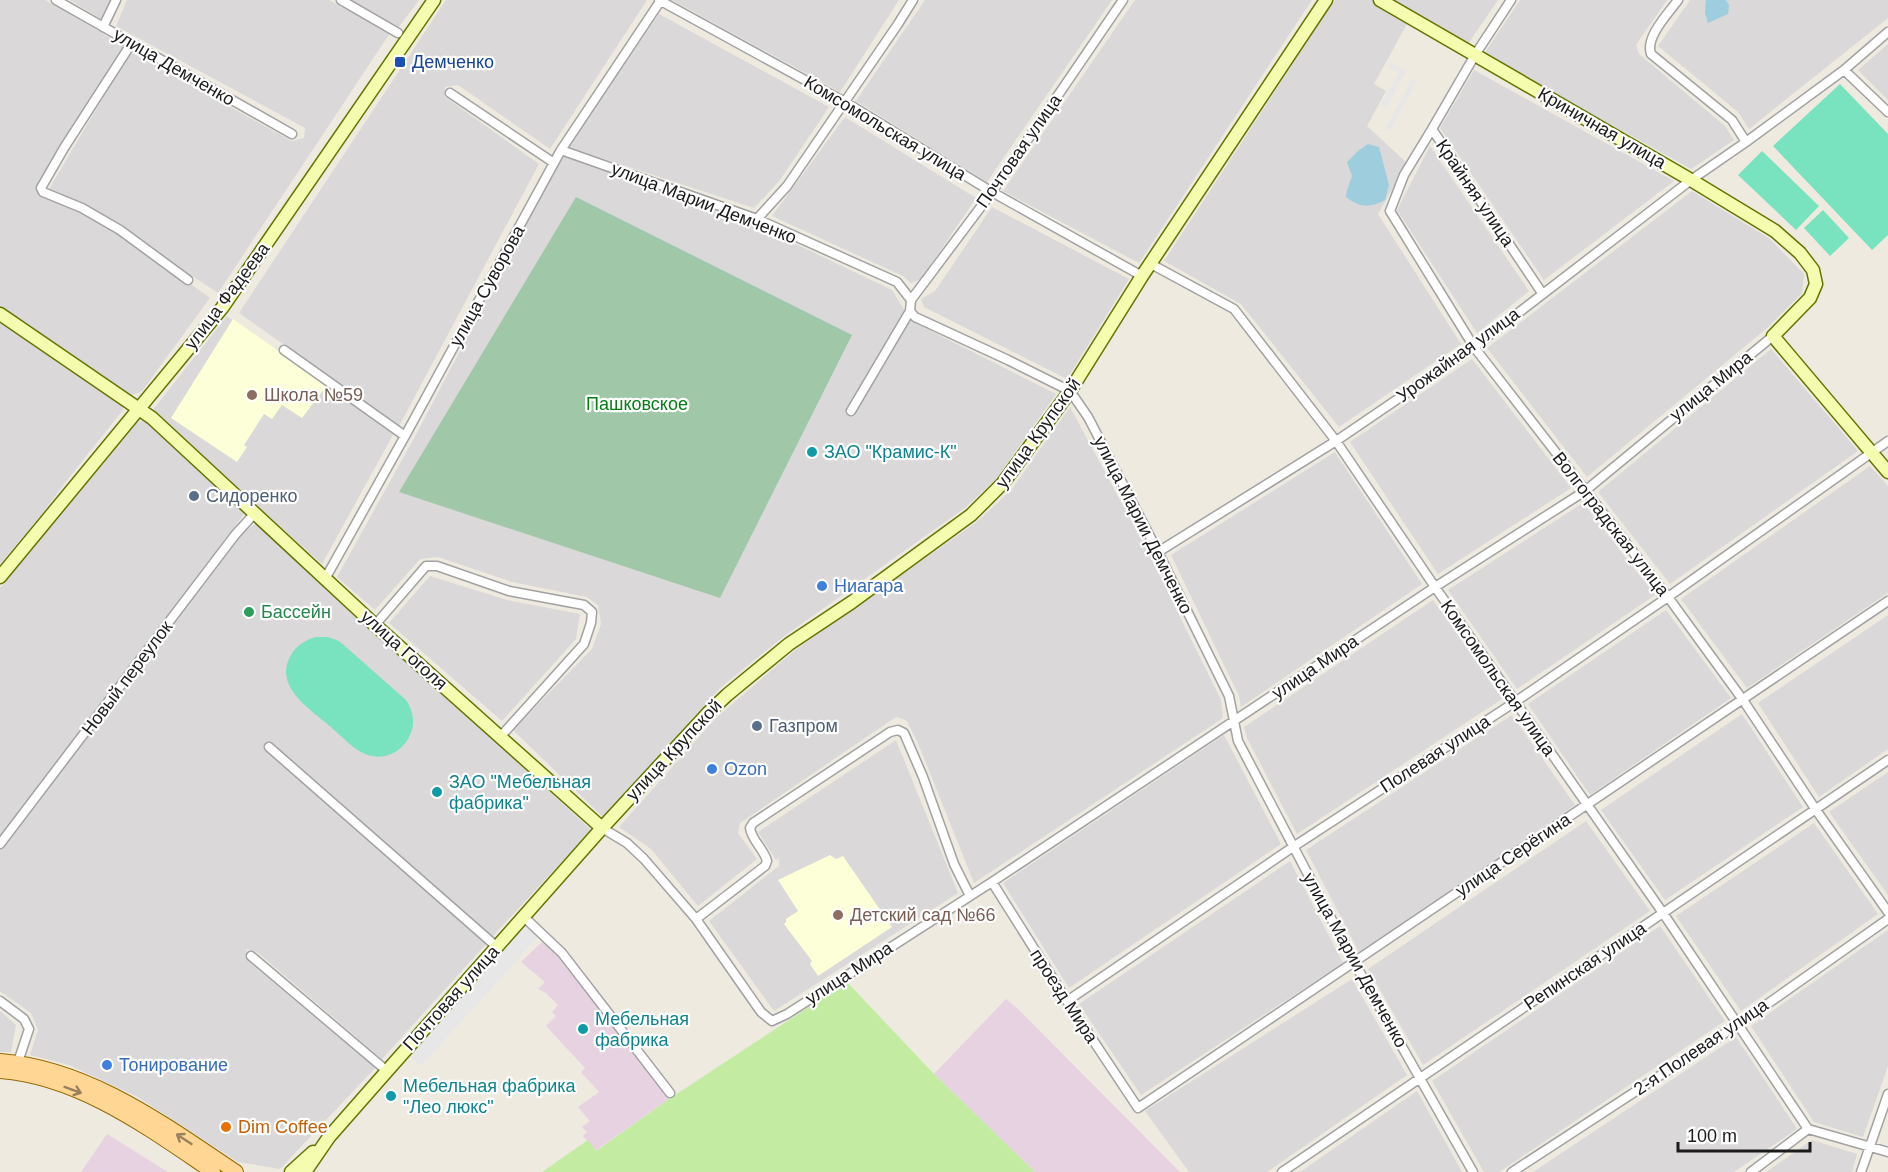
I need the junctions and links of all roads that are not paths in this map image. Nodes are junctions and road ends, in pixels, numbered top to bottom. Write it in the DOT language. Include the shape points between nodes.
graph roads {
  1 [pos="56,0"];
  2 [pos="116,0"];
  3 [pos="341,0"];
  4 [pos="434,0"];
  5 [pos="660,0"];
  6 [pos="913,0"];
  7 [pos="1124,0"];
  8 [pos="1326,0"];
  9 [pos="1380,0"];
  10 [pos="1511,0"];
  11 [pos="1678,0"];
  12 [pos="103,27"];
  13 [pos="1888,32"];
  14 [pos="398,33"];
  15 [pos="131,44"];
  16 [pos="1475,55"];
  17 [pos="1844,70"];
  18 [pos="450,93"];
  19 [pos="845,102"];
  20 [pos="1888,112"];
  21 [pos="1432,129"];
  22 [pos="292,134"];
  23 [pos="1746,142"];
  24 [pos="561,150"];
  25 [pos="554,163"];
  26 [pos="1691,180"];
  27 [pos="992,192"];
  28 [pos="757,219"];
  29 [pos="1151,264"];
  30 [pos="1813,270"];
  31 [pos="1142,276"];
  32 [pos="188,280"];
  33 [pos="1542,293"];
  34 [pos="911,300"];
  35 [pos="910,311"];
  36 [pos="0,314"];
  37 [pos="1773,336"];
  38 [pos="1474,346"];
  39 [pos="284,350"];
  40 [pos="1070,391"];
  41 [pos="139,408"];
  42 [pos="851,411"];
  43 [pos="405,436"];
  44 [pos="1335,441"];
  45 [pos="1888,441"];
  46 [pos="1872,453"];
  47 [pos="1888,472"];
  48 [pos="1585,491"];
  49 [pos="255,513"];
  50 [pos="1158,552"];
  51 [pos="0,576"];
  52 [pos="325,579"];
  53 [pos="1435,587"];
  54 [pos="1668,597"];
  55 [pos="1888,601"];
  56 [pos="375,625"];
  57 [pos="1743,700"];
  58 [pos="1515,702"];
  59 [pos="1234,721"];
  60 [pos="501,736"];
  61 [pos="269,747"];
  62 [pos="1888,760"];
  63 [pos="1587,805"];
  64 [pos="1816,810"];
  65 [pos="602,828"];
  66 [pos="0,844"];
  67 [pos="1293,847"];
  68 [pos="992,882"];
  69 [pos="970,896"];
  70 [pos="1888,912"];
  71 [pos="1663,913"];
  72 [pos="524,917"];
  73 [pos="696,919"];
  74 [pos="1888,919"];
  75 [pos="497,947"];
  76 [pos="251,956"];
  77 [pos="1354,962"];
  78 [pos="0,1001"];
  79 [pos="1066,1001"];
  80 [pos="772,1021"];
  81 [pos="1738,1024"];
  82 [pos="0,1061"];
  83 [pos="18,1062"];
  84 [pos="0,1071"];
  85 [pos="387,1071"];
  86 [pos="1420,1078"];
  87 [pos="670,1093"];
  88 [pos="1888,1094"];
  89 [pos="1138,1108"];
  90 [pos="1808,1130"];
  91 [pos="329,1137"];
  92 [pos="1870,1146"];
  93 [pos="1888,1152"];
  94 [pos="315,1158"];
  95 [pos="236,1171"];
  96 [pos="213,1172"];
  97 [pos="291,1172"];
  98 [pos="305,1172"];
  99 [pos="312,1172"];
  100 [pos="1282,1172"];
  101 [pos="1473,1172"];
  102 [pos="1512,1172"];
  103 [pos="1751,1172"];
  104 [pos="1861,1172"];
  1 -- 12 [label="street, улица Демченко"];
  2 -- 12 [label="street"];
  3 -- 14 [label="street"];
  4 -- 41 [label="street, улица Фадеева" via="222,308"];
  5 -- 19 [label="street, Комсомольская улица"];
  5 -- 24 [label="street, улица Суворова"];
  6 -- 19 [label="street"];
  7 -- 27 [label="street, Почтовая улица"];
  8 -- 29 [label="street, улица Крупской"];
  9 -- 16 [label="street, Криничная улица"];
  10 -- 16 [label="street, Крайняя улица"];
  11 -- 23 [label="street" via="1652,37 1648,46 1651,54 1732,120"];
  12 -- 15 [label="street, улица Демченко"];
  13 -- 17 [label="street, Урожайная улица"];
  15 -- 22 [label="street, улица Демченко"];
  15 -- 32 [label="street" via="41,188 120,230"];
  16 -- 21 [label="street, Крайняя улица"];
  16 -- 26 [label="street, Криничная улица"];
  17 -- 20 [label="street"];
  17 -- 23 [label="street, Урожайная улица"];
  18 -- 25 [label="street"];
  19 -- 27 [label="street, Комсомольская улица"];
  19 -- 28 [label="street" via="788,186"];
  21 -- 33 [label="street, Крайняя улица"];
  21 -- 38 [label="street, Волгоградская улица" via="1404,175 1390,211"];
  23 -- 26 [label="street, Урожайная улица"];
  24 -- 25 [label="street, улица Суворова"];
  24 -- 28 [label="street, улица Марии Демченко"];
  25 -- 43 [label="street, улица Суворова"];
  26 -- 30 [label="street, Криничная улица" via="1775,231"];
  26 -- 33 [label="street, Урожайная улица"];
  27 -- 31 [label="street, Комсомольская улица"];
  27 -- 34 [label="street, Почтовая улица"];
  28 -- 34 [label="street, улица Марии Демченко" via="897,282"];
  29 -- 31 [label="street, улица Крупской"];
  29 -- 44 [label="street, Комсомольская улица" via="1239,315"];
  30 -- 37 [label="street, улица Мира" via="1816,284 1810,298"];
  31 -- 40 [label="street, улица Крупской"];
  33 -- 38 [label="street, Урожайная улица"];
  34 -- 35 [label="street"];
  35 -- 40 [label="street, улица Марии Демченко" via="915,318"];
  35 -- 42 [label="street"];
  36 -- 41 [label="street, улица Гоголя"];
  37 -- 46 [label="street"];
  37 -- 48 [label="street, улица Мира"];
  38 -- 44 [label="street, Урожайная улица"];
  38 -- 48 [label="street, Волгоградская улица"];
  39 -- 43 [label="street"];
  40 -- 50 [label="street, улица Марии Демченко" via="1088,417"];
  40 -- 65 [label="street, улица Крупской" via="1003,483 971,515 789,644 727,695"];
  41 -- 49 [label="street, улица Гоголя"];
  41 -- 51 [label="street, улица Фадеева"];
  43 -- 52 [label="street, улица Суворова"];
  44 -- 50 [label="street, Урожайная улица"];
  44 -- 53 [label="street, Комсомольская улица"];
  45 -- 46 [label="street, Полевая улица"];
  46 -- 47 [label="street"];
  46 -- 54 [label="street, Полевая улица"];
  48 -- 53 [label="street, улица Мира"];
  48 -- 54 [label="street, Волгоградская улица"];
  49 -- 52 [label="street, улица Гоголя"];
  49 -- 66 [label="street, Новый переулок" via="234,535"];
  50 -- 59 [label="street, улица Марии Демченко" via="1229,696"];
  52 -- 56 [label="street, улица Гоголя"];
  53 -- 58 [label="street, Комсомольская улица"];
  53 -- 59 [label="street, улица Мира"];
  54 -- 57 [label="street, Волгоградская улица"];
  54 -- 58 [label="street, Полевая улица"];
  55 -- 57 [label="street, улица Серёгина"];
  56 -- 60 [label="street, улица Гоголя"];
  56 -- 60 [label="street" via="426,566 437,566 509,591 584,605 592,612 584,644"];
  57 -- 63 [label="street, улица Серёгина"];
  57 -- 64 [label="street, Волгоградская улица"];
  58 -- 63 [label="street, Комсомольская улица"];
  58 -- 67 [label="street, Полевая улица"];
  59 -- 67 [label="street, улица Марии Демченко" via="1238,741"];
  59 -- 68 [label="street, улица Мира"];
  60 -- 65 [label="street, улица Гоголя"];
  61 -- 75 [label="street"];
  62 -- 64 [label="street, Репинская улица"];
  63 -- 71 [label="street, Комсомольская улица"];
  63 -- 77 [label="street, улица Серёгина"];
  64 -- 70 [label="street, Волгоградская улица"];
  64 -- 71 [label="street, Репинская улица"];
  65 -- 72 [label="street, Почтовая улица"];
  65 -- 73 [label="street, улица Гоголя" via="644,859"];
  67 -- 77 [label="street, улица Марии Демченко"];
  67 -- 79 [label="street, Полевая улица"];
  68 -- 69 [label="street, улица Мира"];
  68 -- 79 [label="street, проезд Мира"];
  69 -- 73 [label="street" via="904,733 898,730 753,823 751,836 766,857 765,866"];
  69 -- 80 [label="street, улица Мира"];
  71 -- 81 [label="street, Комсомольская улица"];
  71 -- 86 [label="street, Репинская улица"];
  72 -- 75 [label="street, Почтовая улица"];
  72 -- 87 [label="street" via="562,953"];
  73 -- 80 [label="street, улица Гоголя"];
  74 -- 81 [label="street, 2-я Полевая улица"];
  75 -- 85 [label="street, Почтовая улица"];
  76 -- 85 [label="street"];
  77 -- 86 [label="street, улица Марии Демченко"];
  77 -- 89 [label="street, улица Серёгина"];
  78 -- 83 [label="street" via="24,1019 29,1029"];
  79 -- 89 [label="street, проезд Мира"];
  81 -- 90 [label="street, Комсомольская улица"];
  81 -- 102 [label="street, 2-я Полевая улица"];
  82 -- 83 [label="main road"];
  95 -- 83 [label="main road, one-way" via="132,1104 65,1074"];
  84 -- 96 [label="main road, one-way" via="92,1097"];
  85 -- 91 [label="street, Почтовая улица"];
  86 -- 100 [label="street, Репинская улица"];
  86 -- 101 [label="street, улица Марии Демченко"];
  88 -- 92 [label="street"];
  90 -- 92 [label="street"];
  90 -- 103 [label="street"];
  91 -- 94 [label="street, Почтовая улица"];
  91 -- 97 [label="street"];
  92 -- 93 [label="street"];
  92 -- 104 [label="street"];
  94 -- 98 [label="street, Почтовая улица"];
  94 -- 99 [label="street"];
}
